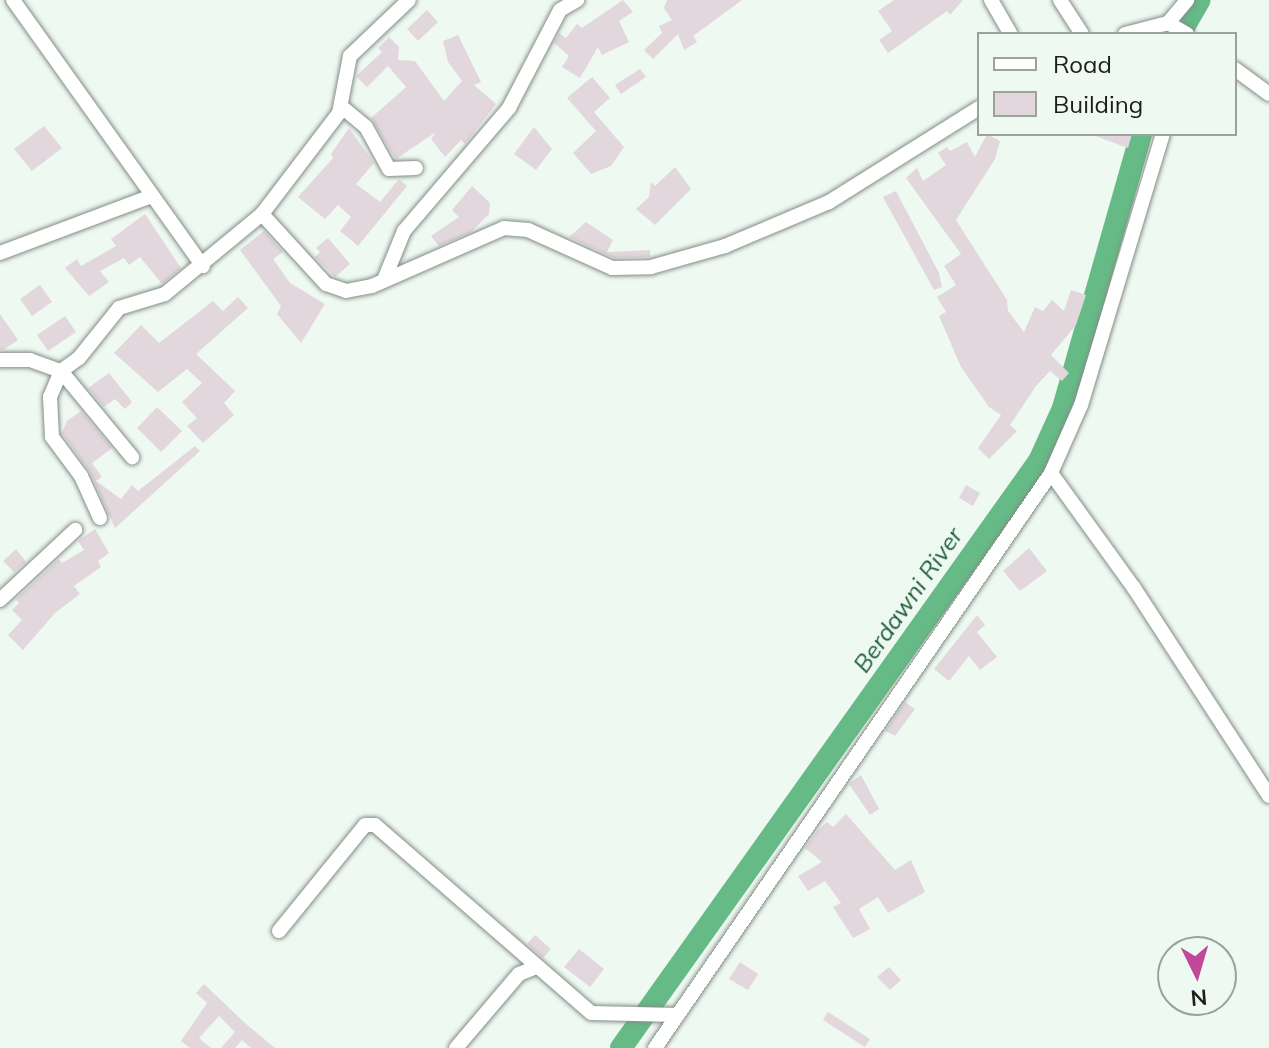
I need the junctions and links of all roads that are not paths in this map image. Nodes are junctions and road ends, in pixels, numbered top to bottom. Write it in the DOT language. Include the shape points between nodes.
graph roads {
  1 [pos="13,0"];
  2 [pos="409,0"];
  3 [pos="577,0"];
  4 [pos="991,0"];
  5 [pos="1060,0"];
  6 [pos="1187,0"];
  7 [pos="1178,28"];
  8 [pos="1010,32"];
  9 [pos="1081,32"];
  10 [pos="1143,32"];
  11 [pos="1237,70"];
  12 [pos="1267,90"];
  13 [pos="342,107"];
  14 [pos="977,109"];
  15 [pos="1162,136"];
  16 [pos="416,168"];
  17 [pos="152,196"];
  18 [pos="262,214"];
  19 [pos="0,253"];
  20 [pos="203,266"];
  21 [pos="384,280"];
  22 [pos="0,360"];
  23 [pos="61,371"];
  24 [pos="132,457"];
  25 [pos="1051,473"];
  26 [pos="100,518"];
  27 [pos="75,530"];
  28 [pos="0,600"];
  29 [pos="1269,795"];
  30 [pos="279,931"];
  31 [pos="536,967"];
  32 [pos="672,1014"];
  33 [pos="456,1048"];
  34 [pos="655,1048"];
  1 -- 17 [label="street"];
  2 -- 13 [label="street" via="350,56 343,73"];
  3 -- 21 [label="street" via="560,10 509,108 404,231"];
  4 -- 8 [label="street"];
  5 -- 9 [label="street"];
  6 -- 7 [label="street"];
  7 -- 10 [label="street"];
  11 -- 12 [label="street"];
  13 -- 16 [label="street" via="366,127 389,169"];
  13 -- 18 [label="street"];
  14 -- 21 [label="street" via="829,202 678,262 612,268 528,230 504,228"];
  15 -- 25 [label="street" via="1081,405"];
  17 -- 19 [label="street"];
  17 -- 20 [label="street"];
  18 -- 20 [label="street"];
  18 -- 21 [label="street" via="335,289 357,291"];
  20 -- 23 [label="street" via="165,294 119,308 79,358"];
  22 -- 23 [label="street" via="30,360"];
  23 -- 24 [label="street"];
  23 -- 26 [label="street" via="50,397 52,437 81,476"];
  25 -- 29 [label="street" via="1134,588"];
  25 -- 32 [label="street"];
  27 -- 28 [label="street"];
  30 -- 31 [label="street" via="365,825 375,825"];
  31 -- 32 [label="street" via="591,1013"];
  31 -- 33 [label="street" via="519,974"];
  32 -- 34 [label="street"];
}
